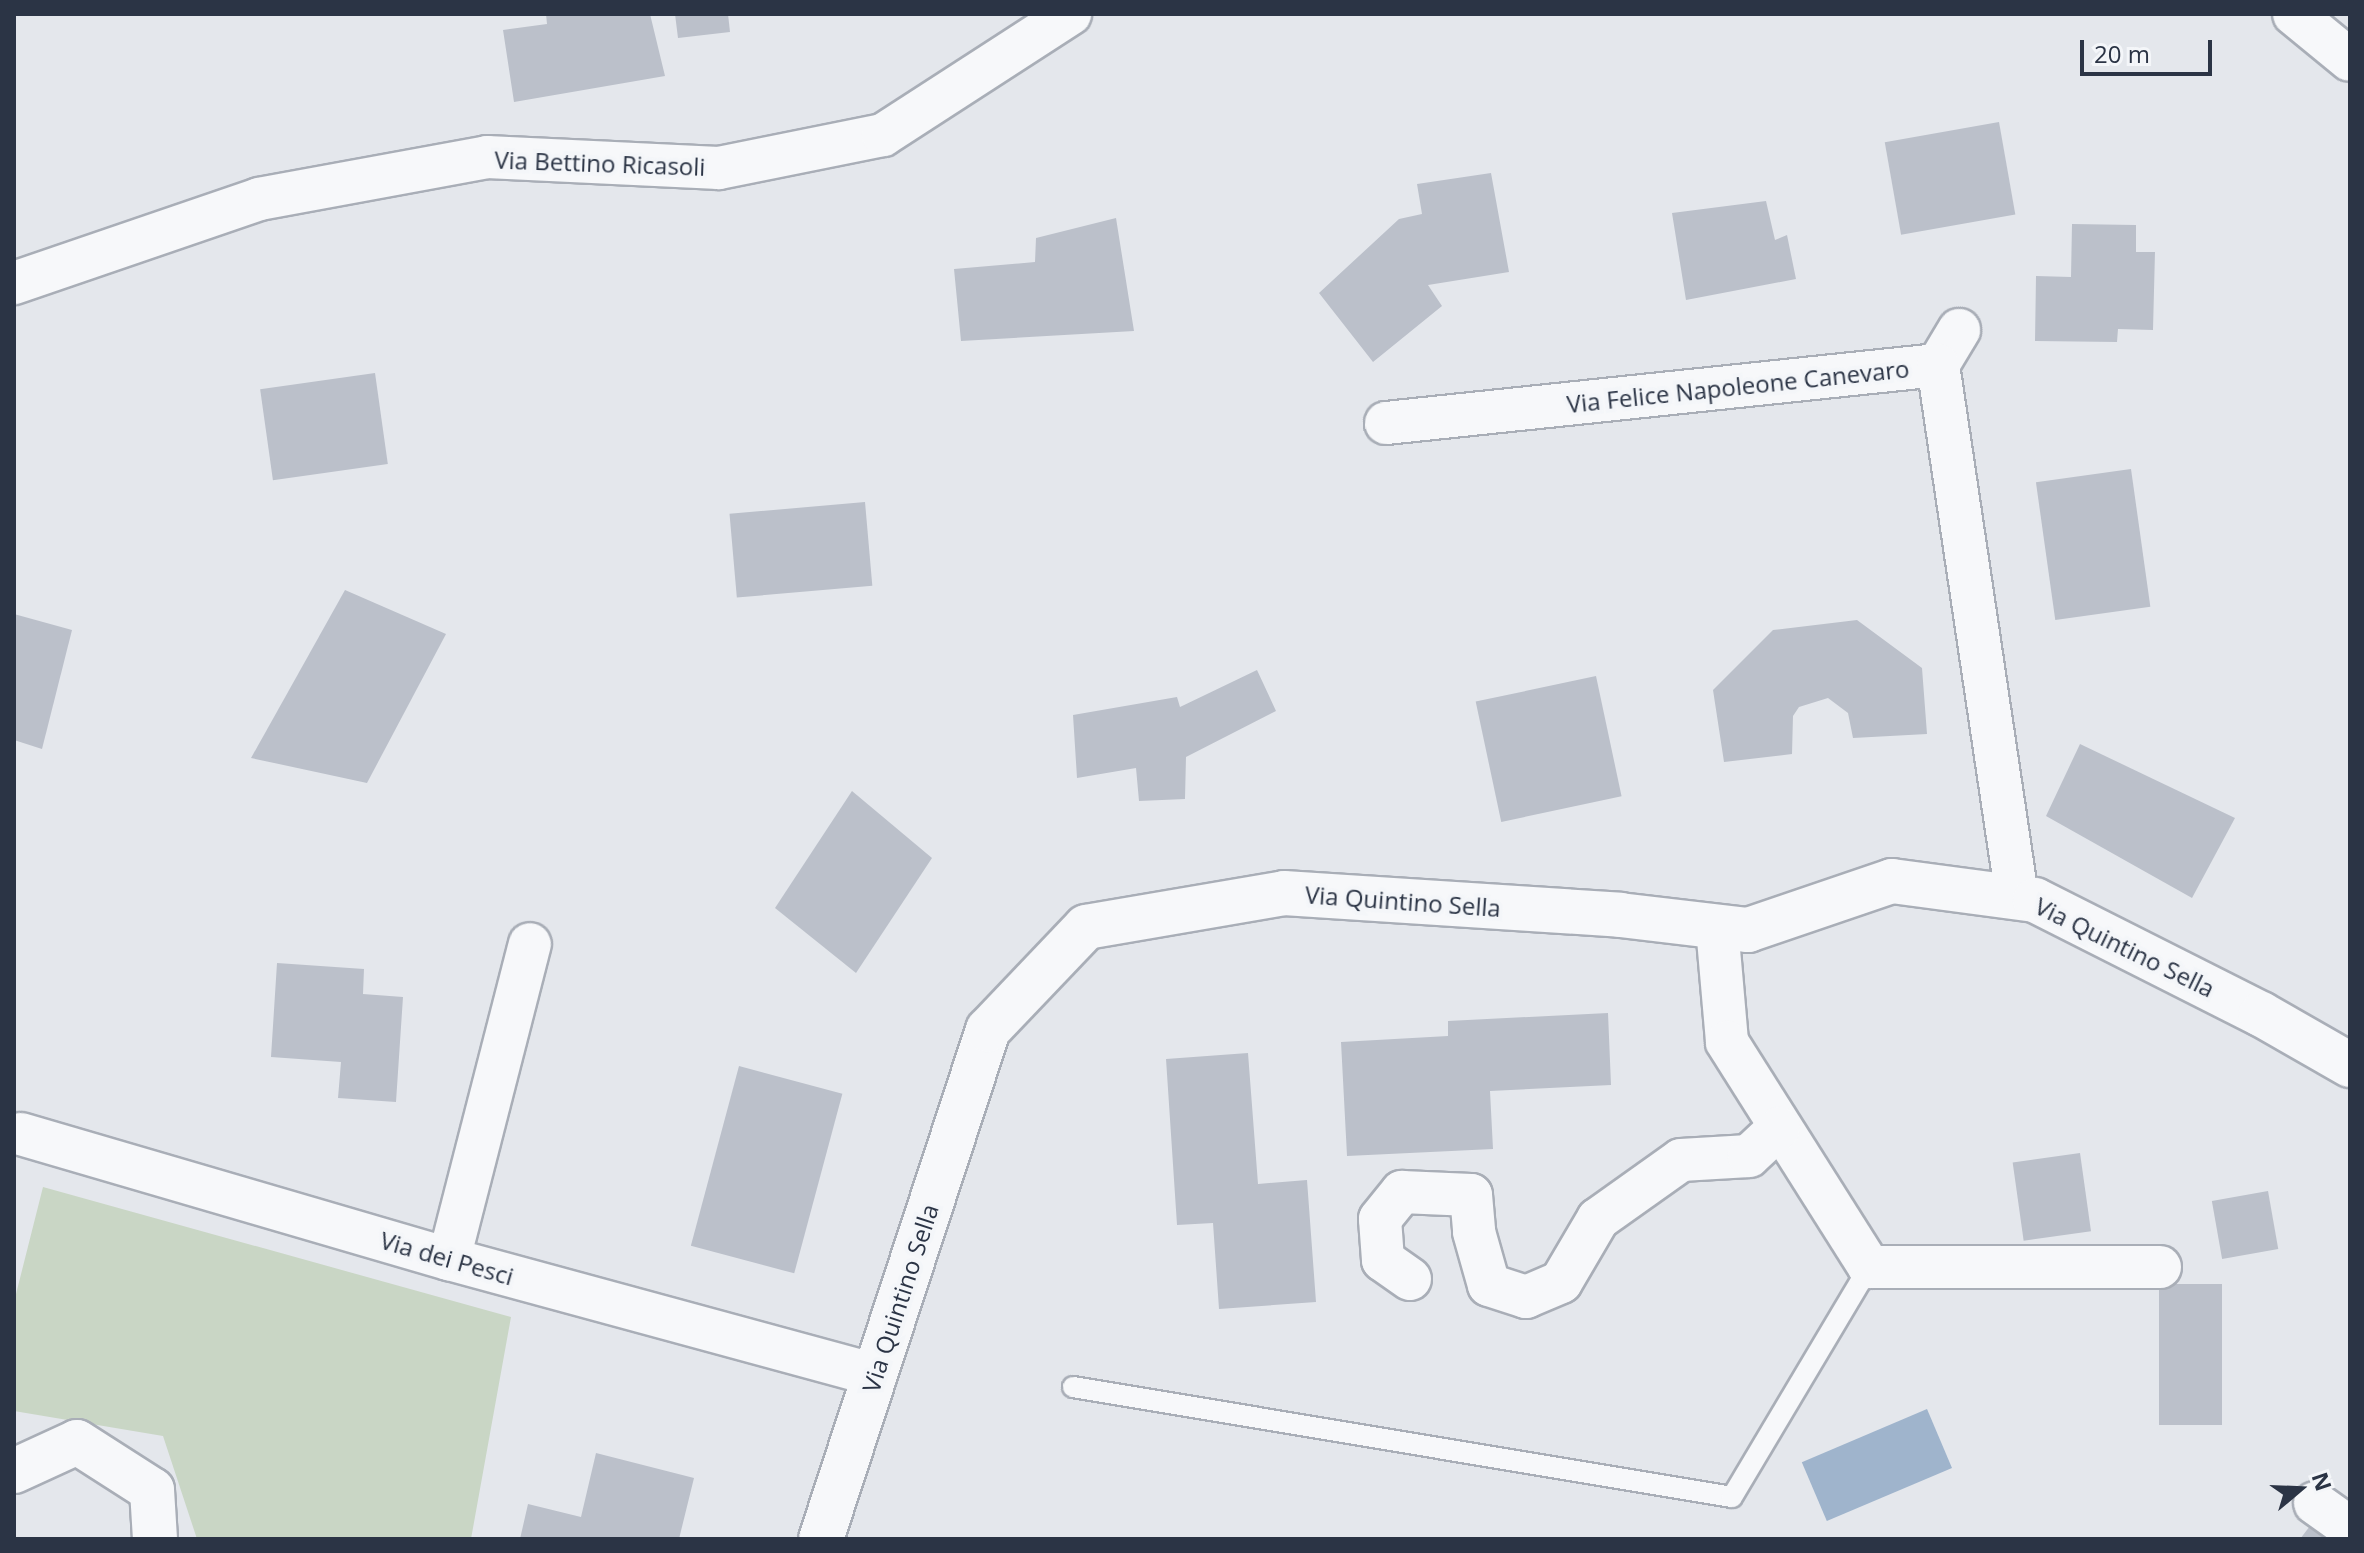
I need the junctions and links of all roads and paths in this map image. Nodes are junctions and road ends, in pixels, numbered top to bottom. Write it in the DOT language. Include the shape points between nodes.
graph roads {
  1 [pos="2294,14"];
  2 [pos="1065,19"];
  3 [pos="2350,60"];
  4 [pos="14,283"];
  5 [pos="1959,330"];
  6 [pos="1938,365"];
  7 [pos="1386,423"];
  8 [pos="2017,897"];
  9 [pos="1717,927"];
  10 [pos="530,944"];
  11 [pos="2350,1065"];
  12 [pos="1779,1128"];
  13 [pos="21,1134"];
  14 [pos="449,1259"];
  15 [pos="1869,1267"];
  16 [pos="2160,1267"];
  17 [pos="1410,1279"];
  18 [pos="875,1375"];
  19 [pos="1073,1387"];
  20 [pos="14,1471"];
  21 [pos="2315,1503"];
  22 [pos="2350,1528"];
  23 [pos="155,1539"];
  24 [pos="821,1539"];
  1 -- 3 [label="street"];
  2 -- 4 [label="street, Via Bettino Ricasoli" via="883,135 719,168 487,157 259,199"];
  5 -- 6 [label="street"];
  6 -- 7 [label="street, Via Felice Napoleone Canevaro"];
  6 -- 8 [label="street, Via Felice Napoleone Canevaro"];
  8 -- 9 [label="street, Via Quintino Sella" via="1892,881 1748,930"];
  8 -- 11 [label="street, Via Quintino Sella" via="2035,900 2261,1014"];
  9 -- 12 [label="street" via="1727,1042"];
  9 -- 18 [label="street, Via Quintino Sella" via="1620,915 1284,893 1086,927 988,1030"];
  10 -- 14 [label="street"];
  12 -- 15 [label="street"];
  12 -- 17 [label="street" via="1749,1156 1681,1160 1598,1219 1561,1282 1526,1297 1489,1285 1474,1232 1471,1195 1402,1192 1380,1219 1383,1260"];
  13 -- 14 [label="street, Via dei Pesci"];
  14 -- 18 [label="street, Via dei Pesci"];
  15 -- 16 [label="street"];
  15 -- 19 [label="lane" via="1732,1497"];
  18 -- 24 [label="street, Via Quintino Sella"];
  20 -- 23 [label="street" via="77,1442 152,1490"];
  21 -- 22 [label="street"];
}
